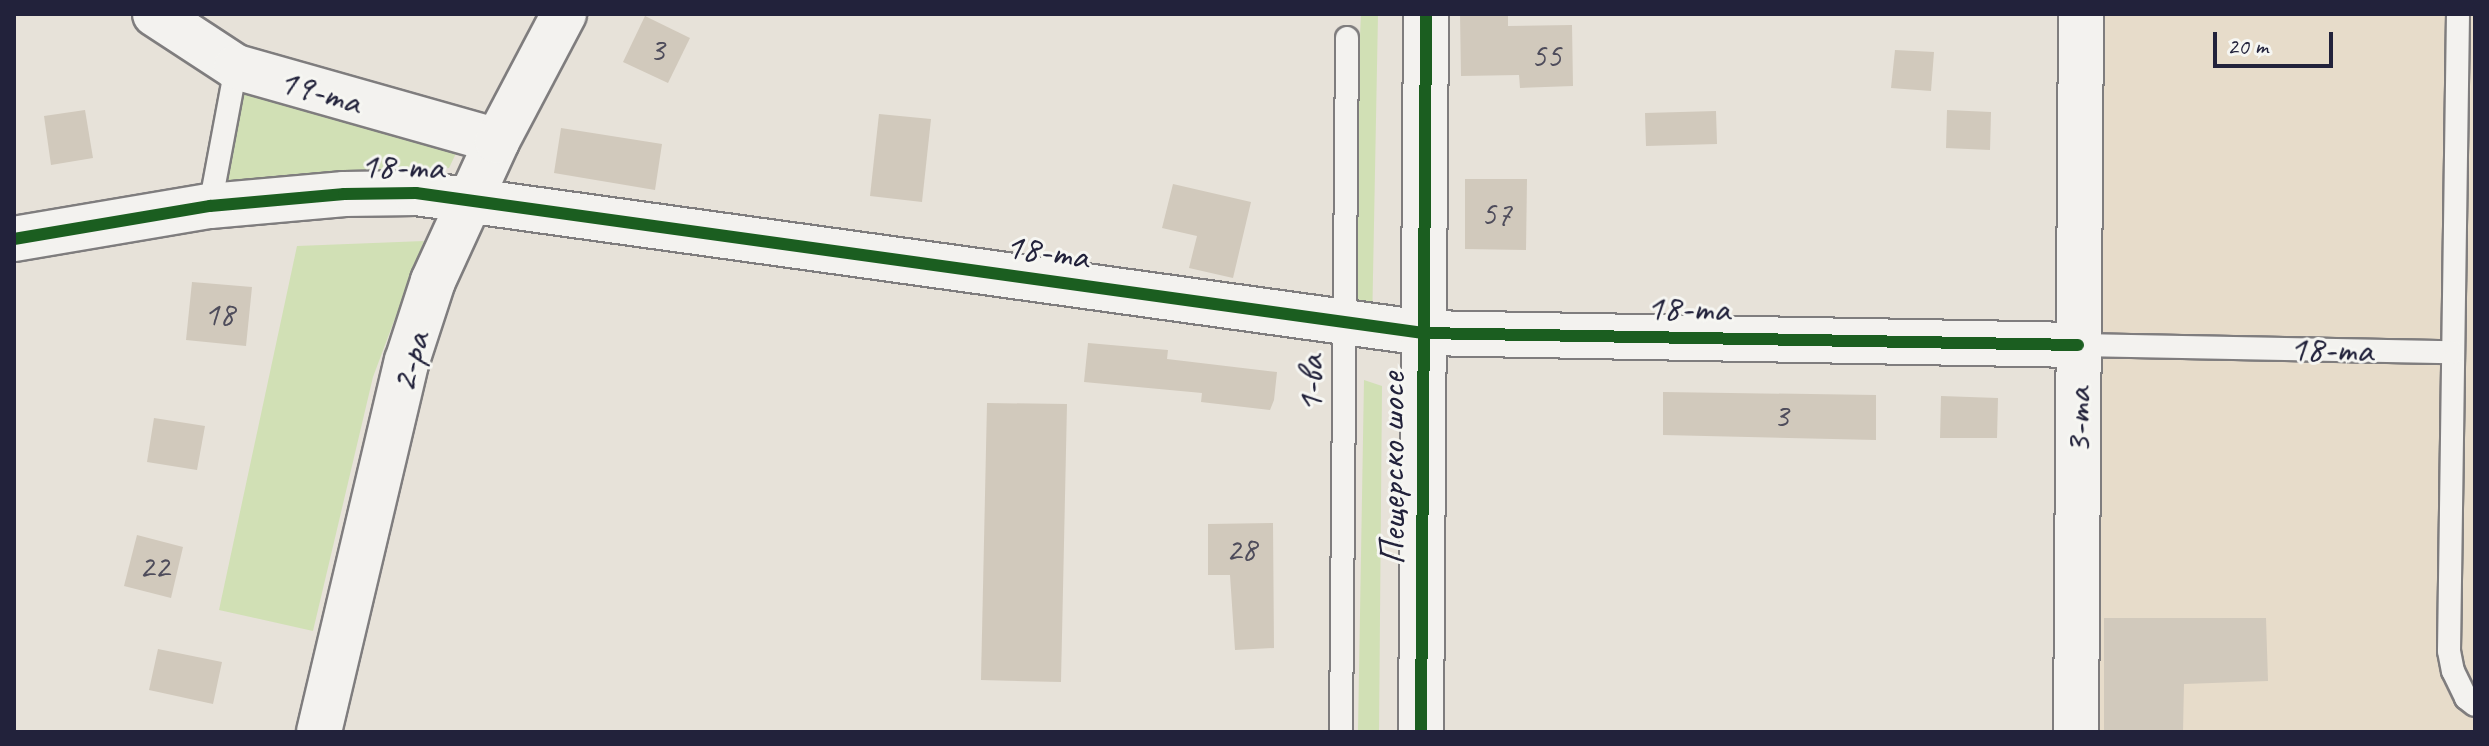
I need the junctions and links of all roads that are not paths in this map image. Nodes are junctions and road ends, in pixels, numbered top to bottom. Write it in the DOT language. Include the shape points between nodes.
graph roads {
  1 [pos="155,14"];
  2 [pos="564,14"];
  3 [pos="1426,14"];
  4 [pos="2081,14"];
  5 [pos="2458,14"];
  6 [pos="1347,38"];
  7 [pos="236,67"];
  8 [pos="2466,121"];
  9 [pos="497,141"];
  10 [pos="470,198"];
  11 [pos="210,206"];
  12 [pos="14,239"];
  13 [pos="1347,324"];
  14 [pos="1423,333"];
  15 [pos="2078,345"];
  16 [pos="2453,352"];
  17 [pos="2475,705"];
  18 [pos="319,732"];
  19 [pos="1341,732"];
  20 [pos="1421,732"];
  21 [pos="2076,732"];
  1 -- 7 [label="street, 19-та"];
  2 -- 9 [label="street, 2-ра"];
  3 -- 14 [label="street, Пещерско шосе"];
  4 -- 15 [label="street, 3-та"];
  5 -- 8 [label="lane"];
  6 -- 13 [label="lane, 1-ва"];
  7 -- 9 [label="street, 19-та"];
  7 -- 11 [label="lane"];
  8 -- 16 [label="lane"];
  9 -- 10 [label="street, 2-ра"];
  10 -- 11 [label="street, 18-та" via="344,194"];
  10 -- 13 [label="street, 18-та"];
  10 -- 18 [label="street, 2-ра" via="433,281 407,361"];
  11 -- 12 [label="street, 18-та"];
  13 -- 14 [label="street, 18-та"];
  13 -- 19 [label="lane, 1-ва"];
  14 -- 15 [label="street, 18-та"];
  14 -- 20 [label="street, Пещерско шосе"];
  15 -- 16 [label="lane, 18-та"];
  15 -- 21 [label="street, 3-та"];
  16 -- 17 [label="lane" via="2449,651 2466,698"];
}
